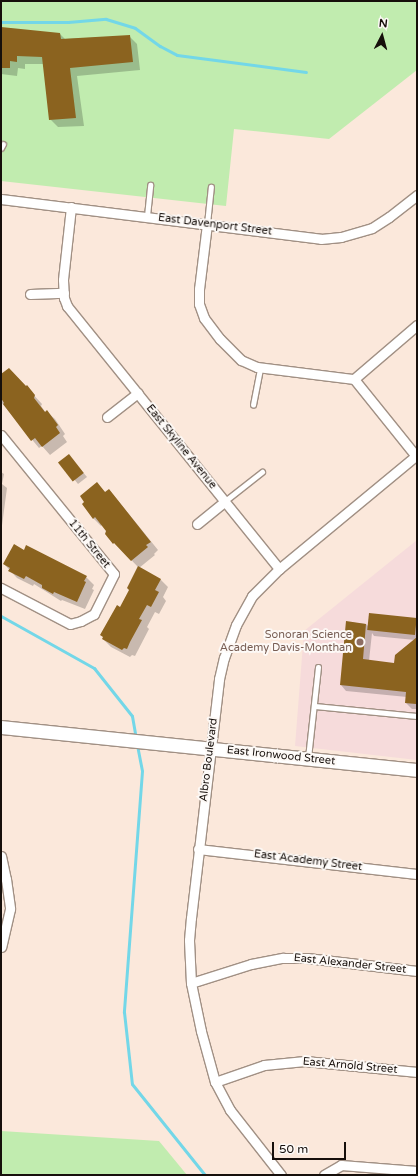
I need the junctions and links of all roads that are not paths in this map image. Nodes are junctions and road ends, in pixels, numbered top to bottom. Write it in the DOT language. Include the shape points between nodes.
graph roads {
  1 [pos="150,185"];
  2 [pos="211,187"];
  3 [pos="417,195"];
  4 [pos="1,199"];
  5 [pos="71,207"];
  6 [pos="148,216"];
  7 [pos="207,224"];
  8 [pos="64,293"];
  9 [pos="30,294"];
  10 [pos="417,326"];
  11 [pos="260,368"];
  12 [pos="354,379"];
  13 [pos="138,393"];
  14 [pos="253,405"];
  15 [pos="107,417"];
  16 [pos="1,435"];
  17 [pos="416,455"];
  18 [pos="262,472"];
  19 [pos="225,501"];
  20 [pos="197,524"];
  21 [pos="279,569"];
  22 [pos="1,588"];
  23 [pos="318,668"];
  24 [pos="315,706"];
  25 [pos="417,716"];
  26 [pos="1,727"];
  27 [pos="210,749"];
  28 [pos="308,758"];
  29 [pos="417,770"];
  30 [pos="198,849"];
  31 [pos="1,856"];
  32 [pos="417,874"];
  33 [pos="1,947"];
  34 [pos="417,971"];
  35 [pos="191,983"];
  36 [pos="417,1072"];
  37 [pos="215,1082"];
  38 [pos="417,1171"];
  39 [pos="281,1175"];
  40 [pos="324,1175"];
  1 -- 6 [label="lane"];
  2 -- 7 [label="lane"];
  3 -- 7 [label="street, East Davenport Street" via="372,228 341,237 321,238"];
  4 -- 5 [label="street, East Davenport Street"];
  5 -- 6 [label="street, East Davenport Street"];
  5 -- 8 [label="street, East Skyline Avenue" via="63,280"];
  6 -- 7 [label="street, East Davenport Street"];
  7 -- 11 [label="street" via="199,289 201,311 220,339 235,355"];
  8 -- 9 [label="street"];
  8 -- 13 [label="street, East Skyline Avenue" via="67,306"];
  10 -- 12 [label="street"];
  11 -- 12 [label="street"];
  11 -- 14 [label="lane"];
  12 -- 17 [label="street"];
  13 -- 15 [label="street"];
  13 -- 19 [label="street, East Skyline Avenue"];
  16 -- 22 [label="street, 11th Street" via="114,574 94,614 70,624"];
  17 -- 21 [label="street, Albro Boulevard"];
  18 -- 19 [label="lane"];
  19 -- 20 [label="street"];
  19 -- 21 [label="street, East Skyline Avenue"];
  21 -- 27 [label="street, Albro Boulevard" via="252,596 236,625 219,679"];
  23 -- 24 [label="lane"];
  24 -- 25 [label="lane"];
  24 -- 28 [label="lane"];
  26 -- 27 [label="street, East Ironwood Street"];
  27 -- 28 [label="street, East Ironwood Street"];
  27 -- 30 [label="street, Albro Boulevard"];
  28 -- 29 [label="street, East Ironwood Street"];
  30 -- 32 [label="street, East Academy Street"];
  30 -- 35 [label="street, Albro Boulevard" via="189,940"];
  31 -- 33 [label="street" via="10,909"];
  34 -- 35 [label="street, East Alexander Street" via="307,958 283,958 251,964"];
  35 -- 37 [label="street, Albro Boulevard" via="200,1031"];
  36 -- 37 [label="street, East Arnold Street" via="304,1060 264,1065"];
  37 -- 39 [label="street, Albro Boulevard" via="230,1110"];
  38 -- 40 [label="street" via="341,1165"];
}
